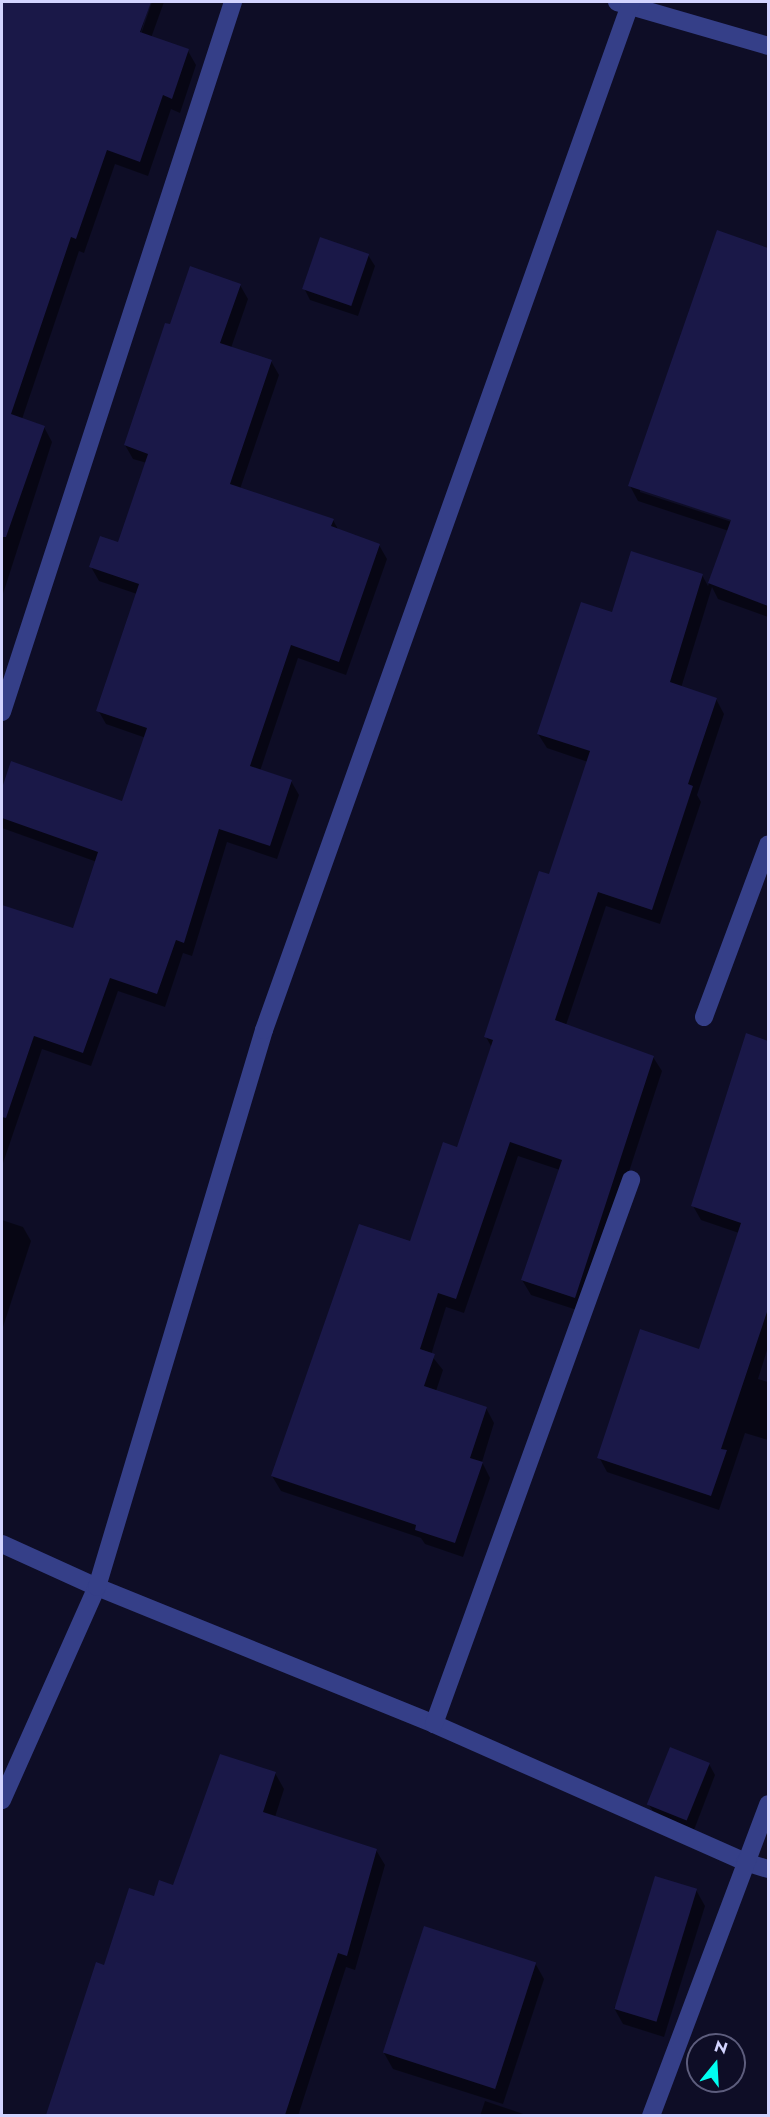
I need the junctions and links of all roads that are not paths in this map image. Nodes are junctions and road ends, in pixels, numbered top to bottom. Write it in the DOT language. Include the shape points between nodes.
graph roads {
  1 [pos="233,2"];
  2 [pos="626,3"];
  3 [pos="768,46"];
  4 [pos="2,712"];
  5 [pos="768,845"];
  6 [pos="704,1017"];
  7 [pos="631,1180"];
  8 [pos="2,1544"];
  9 [pos="97,1587"];
  10 [pos="434,1724"];
  11 [pos="2,1800"];
  12 [pos="768,1804"];
  13 [pos="745,1862"];
  14 [pos="768,1869"];
  15 [pos="651,2115"];
  1 -- 4 [label="street"];
  2 -- 3 [label="street"];
  2 -- 9 [label="street" via="264,1030"];
  5 -- 6 [label="street"];
  7 -- 10 [label="street"];
  8 -- 9 [label="street"];
  9 -- 10 [label="street"];
  9 -- 11 [label="street"];
  10 -- 13 [label="street"];
  12 -- 13 [label="street"];
  13 -- 14 [label="street"];
  13 -- 15 [label="street"];
}
